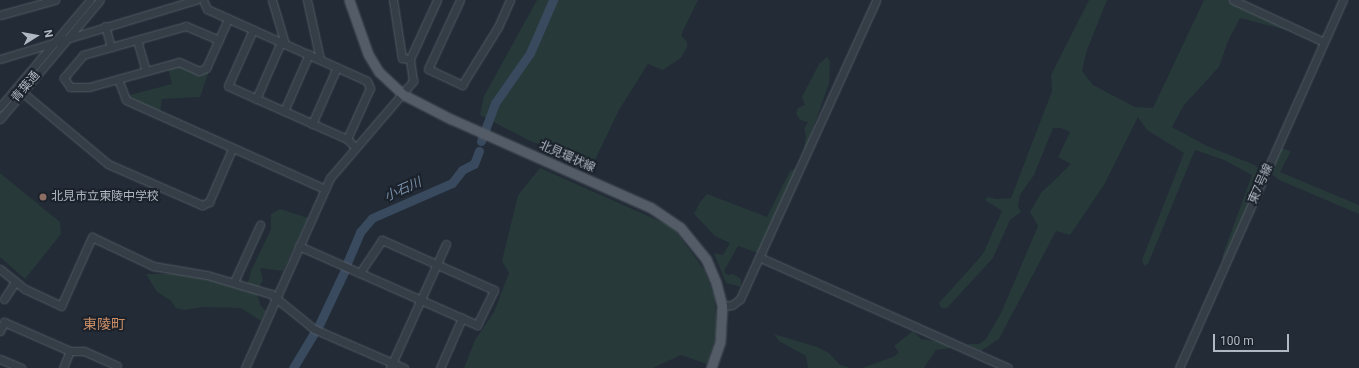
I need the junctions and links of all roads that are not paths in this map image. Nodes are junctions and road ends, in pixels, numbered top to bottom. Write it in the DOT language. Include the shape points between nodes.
graph roads {
  1 [pos="55,0"];
  2 [pos="90,0"];
  3 [pos="100,0"];
  4 [pos="196,0"];
  5 [pos="203,0"];
  6 [pos="272,0"];
  7 [pos="306,0"];
  8 [pos="349,0"];
  9 [pos="436,0"];
  10 [pos="460,0"];
  11 [pos="510,0"];
  12 [pos="876,0"];
  13 [pos="1233,0"];
  14 [pos="1343,0"];
  15 [pos="395,2"];
  16 [pos="0,15"];
  17 [pos="228,19"];
  18 [pos="105,26"];
  19 [pos="253,30"];
  20 [pos="137,40"];
  21 [pos="219,40"];
  22 [pos="64,41"];
  23 [pos="1324,42"];
  24 [pos="54,43"];
  25 [pos="283,43"];
  26 [pos="111,48"];
  27 [pos="26,51"];
  28 [pos="309,54"];
  29 [pos="0,59"];
  30 [pos="320,59"];
  31 [pos="410,59"];
  32 [pos="36,64"];
  33 [pos="337,67"];
  34 [pos="146,71"];
  35 [pos="118,79"];
  36 [pos="22,92"];
  37 [pos="404,95"];
  38 [pos="256,99"];
  39 [pos="0,108"];
  40 [pos="284,111"];
  41 [pos="0,119"];
  42 [pos="312,124"];
  43 [pos="347,139"];
  44 [pos="355,147"];
  45 [pos="232,149"];
  46 [pos="325,189"];
  47 [pos="260,225"];
  48 [pos="446,244"];
  49 [pos="299,246"];
  50 [pos="761,258"];
  51 [pos="437,264"];
  52 [pos="0,269"];
  53 [pos="360,273"];
  54 [pos="16,282"];
  55 [pos="234,282"];
  56 [pos="276,298"];
  57 [pos="4,299"];
  58 [pos="421,301"];
  59 [pos="722,306"];
  60 [pos="462,318"];
  61 [pos="0,331"];
  62 [pos="70,352"];
  63 [pos="0,359"];
  64 [pos="104,360"];
  65 [pos="392,365"];
  66 [pos="117,366"];
  67 [pos="21,368"];
  68 [pos="63,368"];
  69 [pos="100,368"];
  70 [pos="245,368"];
  71 [pos="404,368"];
  72 [pos="440,368"];
  73 [pos="711,368"];
  74 [pos="1008,368"];
  75 [pos="1179,368"];
  1 -- 16 [label="street"];
  2 -- 24 [label="street, 青葉通"];
  3 -- 22 [label="street, 青葉通"];
  4 -- 18 [label="street"];
  5 -- 17 [label="street" via="207,9"];
  6 -- 25 [label="street"];
  7 -- 30 [label="street"];
  8 -- 37 [label="main road, 北見環状線" via="368,54 379,72"];
  9 -- 31 [label="street"];
  10 -- 11 [label="street" via="428,69 462,85 498,27"];
  12 -- 50 [label="street"];
  13 -- 23 [label="street"];
  14 -- 23 [label="street, 東7号線"];
  15 -- 31 [label="street" via="402,58"];
  17 -- 19 [label="street"];
  17 -- 21 [label="street"];
  18 -- 22 [label="street"];
  18 -- 26 [label="street"];
  19 -- 25 [label="street"];
  19 -- 38 [label="street" via="228,86"];
  20 -- 21 [label="street" via="186,26"];
  20 -- 26 [label="street"];
  20 -- 34 [label="street"];
  21 -- 34 [label="street" via="206,68 199,71 179,62"];
  22 -- 24 [label="street"];
  22 -- 36 [label="street, 青葉通"];
  23 -- 75 [label="street, 東7号線"];
  24 -- 27 [label="street"];
  24 -- 32 [label="street, 青葉通"];
  25 -- 28 [label="street"];
  25 -- 38 [label="street"];
  26 -- 35 [label="street" via="83,55 64,78 70,88 89,87"];
  27 -- 29 [label="street"];
  27 -- 32 [label="street" via="32,54"];
  28 -- 30 [label="street"];
  28 -- 40 [label="street"];
  30 -- 33 [label="street"];
  31 -- 37 [label="street" via="414,82"];
  32 -- 39 [label="street, 青葉通"];
  33 -- 42 [label="street"];
  33 -- 43 [label="street" via="367,81 370,88"];
  34 -- 35 [label="street"];
  35 -- 45 [label="street" via="126,100"];
  36 -- 41 [label="street, 青葉通"];
  36 -- 45 [label="street" via="108,164 202,205 209,202"];
  37 -- 44 [label="street"];
  37 -- 59 [label="main road, 北見環状線" via="451,119 650,207 680,227 706,259 716,282"];
  38 -- 40 [label="street"];
  40 -- 42 [label="street"];
  42 -- 43 [label="street"];
  43 -- 44 [label="street"];
  44 -- 46 [label="street" via="341,162"];
  45 -- 46 [label="street"];
  46 -- 49 [label="street"];
  47 -- 55 [label="street"];
  48 -- 51 [label="street"];
  49 -- 53 [label="street"];
  49 -- 56 [label="street"];
  50 -- 59 [label="street" via="740,299 732,305"];
  50 -- 74 [label="street"];
  51 -- 53 [label="street" via="382,240"];
  51 -- 58 [label="street"];
  51 -- 60 [label="street" via="494,290 477,325"];
  52 -- 54 [label="street"];
  53 -- 58 [label="street"];
  54 -- 55 [label="street" via="61,306 92,237 153,266"];
  54 -- 57 [label="street"];
  55 -- 56 [label="street"];
  56 -- 65 [label="street" via="314,329"];
  56 -- 70 [label="street"];
  58 -- 60 [label="street"];
  58 -- 65 [label="street"];
  59 -- 73 [label="main road, 北見環状線" via="720,342"];
  60 -- 72 [label="street"];
  61 -- 62 [label="street" via="4,322"];
  62 -- 64 [label="street" via="84,351"];
  62 -- 68 [label="street"];
  63 -- 67 [label="street"];
  64 -- 66 [label="street"];
  64 -- 69 [label="street"];
  65 -- 71 [label="street"];
}
